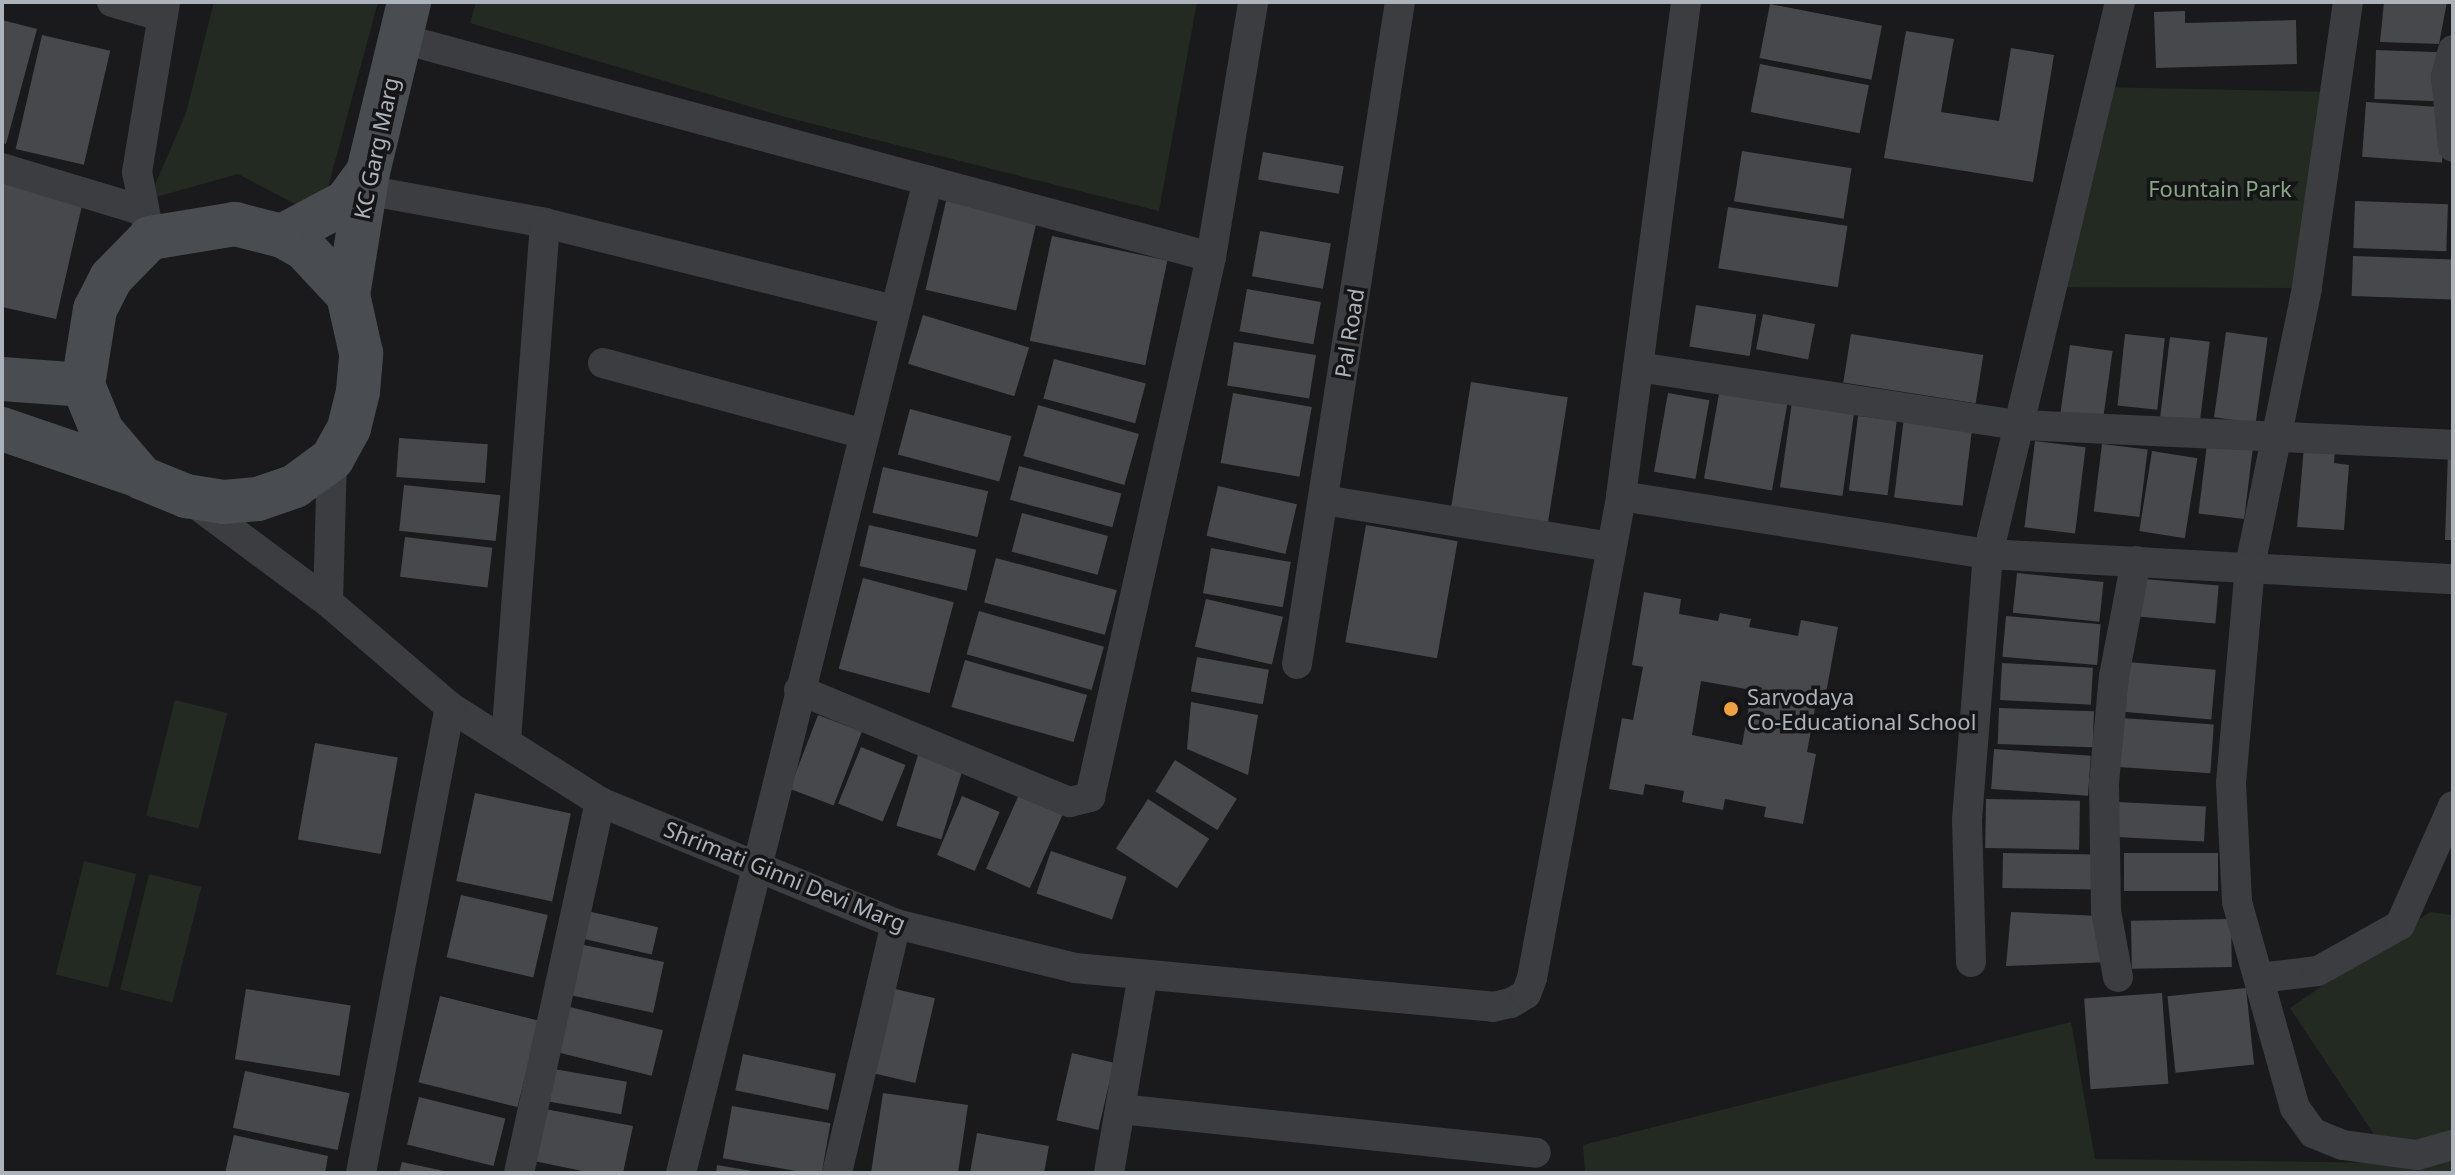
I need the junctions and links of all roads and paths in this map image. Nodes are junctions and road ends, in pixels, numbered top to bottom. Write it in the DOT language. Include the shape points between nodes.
graph roads {
  1 [pos="112,2"];
  2 [pos="1253,2"];
  3 [pos="1400,2"];
  4 [pos="1686,2"];
  5 [pos="2120,2"];
  6 [pos="2348,2"];
  7 [pos="163,9"];
  8 [pos="404,20"];
  9 [pos="2453,50"];
  10 [pos="2453,147"];
  11 [pos="2,168"];
  12 [pos="928,180"];
  13 [pos="367,181"];
  14 [pos="545,223"];
  15 [pos="147,224"];
  16 [pos="282,236"];
  17 [pos="1211,257"];
  18 [pos="348,295"];
  19 [pos="895,310"];
  20 [pos="603,363"];
  21 [pos="1638,367"];
  22 [pos="2,379"];
  23 [pos="83,385"];
  24 [pos="2019,425"];
  25 [pos="2,429"];
  26 [pos="864,434"];
  27 [pos="2276,439"];
  28 [pos="2453,445"];
  29 [pos="332,459"];
  30 [pos="142,478"];
  31 [pos="186,496"];
  32 [pos="1621,496"];
  33 [pos="1324,500"];
  34 [pos="1611,547"];
  35 [pos="1988,554"];
  36 [pos="2136,561"];
  37 [pos="2250,566"];
  38 [pos="2453,579"];
  39 [pos="328,602"];
  40 [pos="1297,664"];
  41 [pos="799,690"];
  42 [pos="450,707"];
  43 [pos="506,741"];
  44 [pos="600,802"];
  45 [pos="2453,806"];
  46 [pos="754,864"];
  47 [pos="896,924"];
  48 [pos="1971,962"];
  49 [pos="1143,975"];
  50 [pos="2118,977"];
  51 [pos="2259,978"];
  52 [pos="1120,1109"];
  53 [pos="2453,1145"];
  54 [pos="1536,1153"];
  55 [pos="361,1173"];
  56 [pos="519,1173"];
  57 [pos="681,1173"];
  58 [pos="837,1173"];
  59 [pos="1109,1173"];
  1 -- 7 [label="street"];
  2 -- 17 [label="street"];
  3 -- 33 [label="street, Pal Road"];
  4 -- 21 [label="street"];
  5 -- 24 [label="street"];
  6 -- 27 [label="street" via="2307,288"];
  7 -- 15 [label="street" via="137,172"];
  8 -- 12 [label="street"];
  8 -- 13 [label="street, KC Garg Marg"];
  9 -- 10 [label="street" via="2446,77"];
  11 -- 15 [label="street"];
  12 -- 17 [label="street"];
  12 -- 19 [label="street"];
  13 -- 14 [label="street"];
  13 -- 16 [label="street" via="337,209"];
  13 -- 18 [label="street, KC Garg Marg"];
  14 -- 19 [label="street"];
  14 -- 43 [label="street"];
  15 -- 16 [label="street" via="235,224"];
  15 -- 23 [label="street" via="95,309"];
  16 -- 18 [label="street" via="304,248"];
  17 -- 41 [label="street" via="1090,797 1070,802"];
  18 -- 29 [label="street" via="361,353 358,391 349,428"];
  19 -- 26 [label="street"];
  20 -- 26 [label="street"];
  21 -- 24 [label="street"];
  21 -- 32 [label="street"];
  22 -- 23 [label="street"];
  23 -- 30 [label="street" via="102,431"];
  24 -- 27 [label="street"];
  24 -- 35 [label="street"];
  25 -- 30 [label="street"];
  26 -- 41 [label="street"];
  27 -- 28 [label="street"];
  27 -- 37 [label="street"];
  29 -- 31 [label="street" via="295,486 258,499 224,502"];
  29 -- 39 [label="street"];
  30 -- 31 [label="street"];
  31 -- 39 [label="street, Shrimati Ginni Devi Marg"];
  32 -- 34 [label="street"];
  32 -- 35 [label="street"];
  33 -- 34 [label="street"];
  33 -- 40 [label="street, Pal Road"];
  34 -- 49 [label="street, Shrimati Ginni Devi Marg" via="1526,994 1493,1007"];
  35 -- 36 [label="street"];
  35 -- 48 [label="street" via="1967,820"];
  36 -- 37 [label="street"];
  36 -- 50 [label="street" via="2114,676 2104,783 2106,911"];
  37 -- 38 [label="street"];
  37 -- 51 [label="street" via="2231,783 2237,902"];
  39 -- 42 [label="street, Shrimati Ginni Devi Marg"];
  41 -- 46 [label="street"];
  42 -- 43 [label="street, Shrimati Ginni Devi Marg"];
  42 -- 55 [label="street"];
  43 -- 44 [label="street, Shrimati Ginni Devi Marg"];
  44 -- 46 [label="street, Shrimati Ginni Devi Marg"];
  44 -- 56 [label="street"];
  45 -- 51 [label="street" via="2400,925 2318,971"];
  46 -- 47 [label="street, Shrimati Ginni Devi Marg"];
  46 -- 57 [label="street"];
  47 -- 49 [label="street, Shrimati Ginni Devi Marg" via="1075,968"];
  47 -- 58 [label="street"];
  49 -- 52 [label="street"];
  51 -- 53 [label="street" via="2295,1108 2313,1133 2343,1145 2417,1155"];
  52 -- 54 [label="street"];
  52 -- 59 [label="street"];
}
